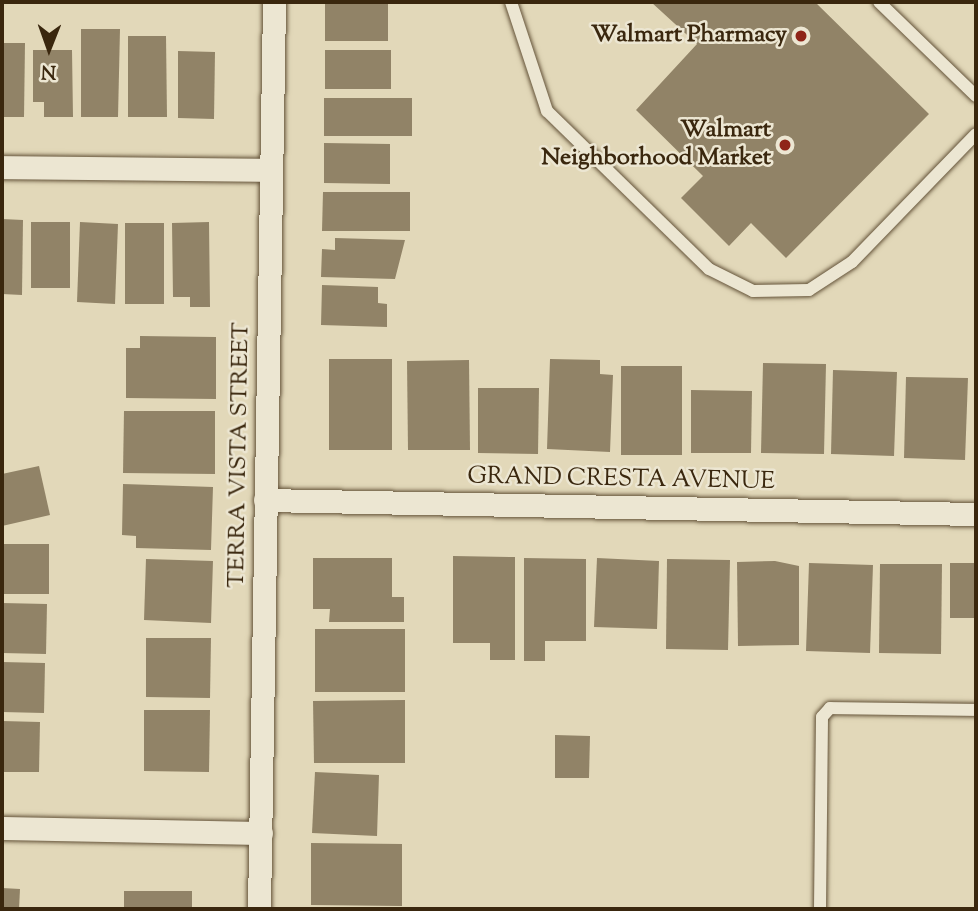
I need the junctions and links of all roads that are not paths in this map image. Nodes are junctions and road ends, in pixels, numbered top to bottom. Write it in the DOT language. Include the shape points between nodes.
graph roads {
  1 [pos="274,2"];
  2 [pos="511,2"];
  3 [pos="878,2"];
  4 [pos="976,96"];
  5 [pos="976,134"];
  6 [pos="2,167"];
  7 [pos="271,170"];
  8 [pos="265,500"];
  9 [pos="976,514"];
  10 [pos="976,710"];
  11 [pos="2,828"];
  12 [pos="261,833"];
  13 [pos="259,909"];
  14 [pos="820,909"];
  1 -- 7 [label="street, TERRA VISTA STREET"];
  2 -- 5 [label="lane" via="547,111 709,269 753,291 809,290 852,262"];
  3 -- 4 [label="lane"];
  6 -- 7 [label="street"];
  7 -- 8 [label="street, TERRA VISTA STREET"];
  8 -- 9 [label="street, GRAND CRESTA AVENUE"];
  8 -- 12 [label="street, TERRA VISTA STREET"];
  10 -- 14 [label="lane" via="830,708 822,717"];
  11 -- 12 [label="street"];
  12 -- 13 [label="street, TERRA VISTA STREET"];
}
